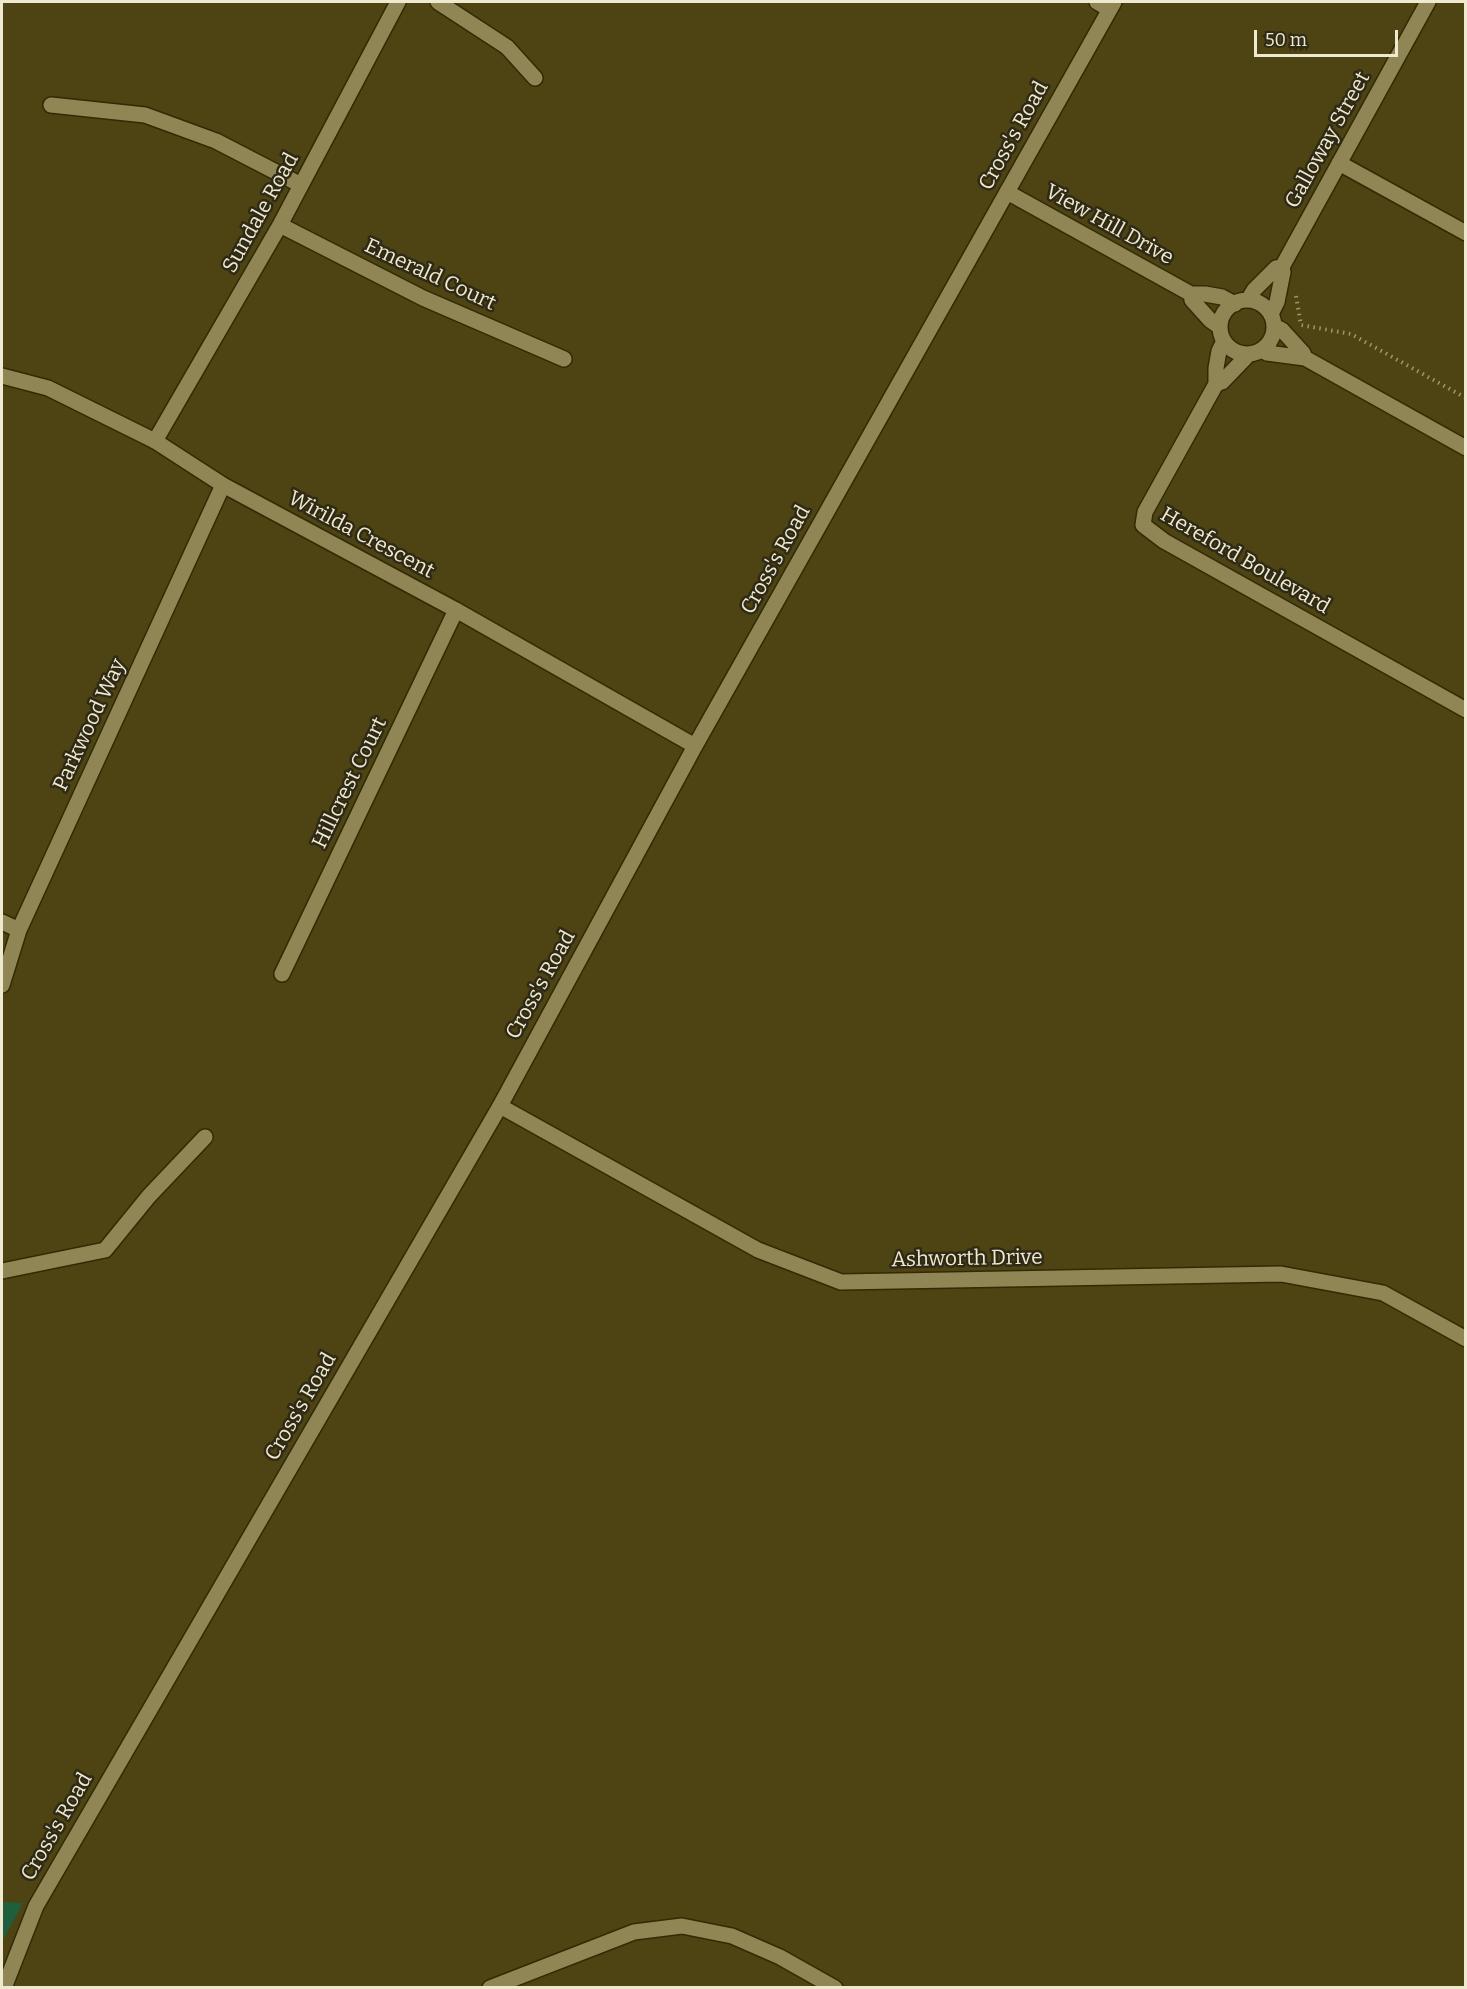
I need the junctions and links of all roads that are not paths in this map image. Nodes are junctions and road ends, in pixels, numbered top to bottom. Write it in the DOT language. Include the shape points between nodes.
graph roads {
  1 [pos="398,2"];
  2 [pos="438,2"];
  3 [pos="1428,2"];
  4 [pos="1107,4"];
  5 [pos="535,78"];
  6 [pos="51,105"];
  7 [pos="1339,163"];
  8 [pos="301,185"];
  9 [pos="1007,192"];
  10 [pos="280,225"];
  11 [pos="1466,233"];
  12 [pos="1282,267"];
  13 [pos="1191,294"];
  14 [pos="1241,302"];
  15 [pos="1272,320"];
  16 [pos="1222,334"];
  17 [pos="1255,352"];
  18 [pos="1305,358"];
  19 [pos="564,359"];
  20 [pos="2,376"];
  21 [pos="1216,384"];
  22 [pos="155,441"];
  23 [pos="1466,448"];
  24 [pos="223,485"];
  25 [pos="456,610"];
  26 [pos="1466,710"];
  27 [pos="695,746"];
  28 [pos="2,922"];
  29 [pos="20,930"];
  30 [pos="282,974"];
  31 [pos="2,985"];
  32 [pos="500,1106"];
  33 [pos="205,1137"];
  34 [pos="2,1271"];
  35 [pos="1466,1339"];
  36 [pos="4,1988"];
  37 [pos="490,1988"];
  38 [pos="835,1988"];
  1 -- 8 [label="street, Sundale Road"];
  2 -- 5 [label="street" via="507,47"];
  3 -- 7 [label="street, Galloway Street"];
  4 -- 9 [label="street, Cross's Road"];
  6 -- 8 [label="street" via="145,115 216,141"];
  7 -- 11 [label="street"];
  7 -- 12 [label="street, Galloway Street"];
  8 -- 10 [label="street, Sundale Road"];
  9 -- 13 [label="street, View Hill Drive"];
  9 -- 27 [label="street, Cross's Road"];
  10 -- 19 [label="street, Emerald Court" via="423,298"];
  10 -- 22 [label="street, Sundale Road"];
  12 -- 14 [label="street, Galloway Street" via="1276,268"];
  12 -- 15 [label="street, Galloway Street"];
  13 -- 14 [label="street, View Hill Drive"];
  13 -- 16 [label="street, View Hill Drive"];
  14 -- 15 [label="street" via="1261,304"];
  14 -- 16 [label="street" via="1224,313"];
  15 -- 17 [label="street" via="1271,340"];
  15 -- 18 [label="street"];
  16 -- 17 [label="street" via="1235,351"];
  16 -- 21 [label="street, Hereford Boulevard"];
  17 -- 18 [label="street"];
  17 -- 21 [label="street, Hereford Boulevard"];
  18 -- 23 [label="street"];
  20 -- 22 [label="street, Wirilda Crescent" via="48,388"];
  21 -- 26 [label="street, Hereford Boulevard" via="1145,512 1143,525 1164,541"];
  22 -- 24 [label="street, Wirilda Crescent"];
  24 -- 25 [label="street, Wirilda Crescent"];
  24 -- 29 [label="street, Parkwood Way"];
  25 -- 27 [label="street, Wirilda Crescent"];
  25 -- 30 [label="street, Hillcrest Court"];
  27 -- 32 [label="street, Cross's Road"];
  28 -- 29 [label="street"];
  29 -- 31 [label="street, Parkwood Way"];
  32 -- 35 [label="street, Ashworth Drive" via="758,1250 842,1282 1281,1274 1383,1293"];
  32 -- 36 [label="street, Cross's Road" via="36,1906"];
  33 -- 34 [label="street" via="105,1250"];
  37 -- 38 [label="street" via="634,1932 682,1926 732,1936"];
}
